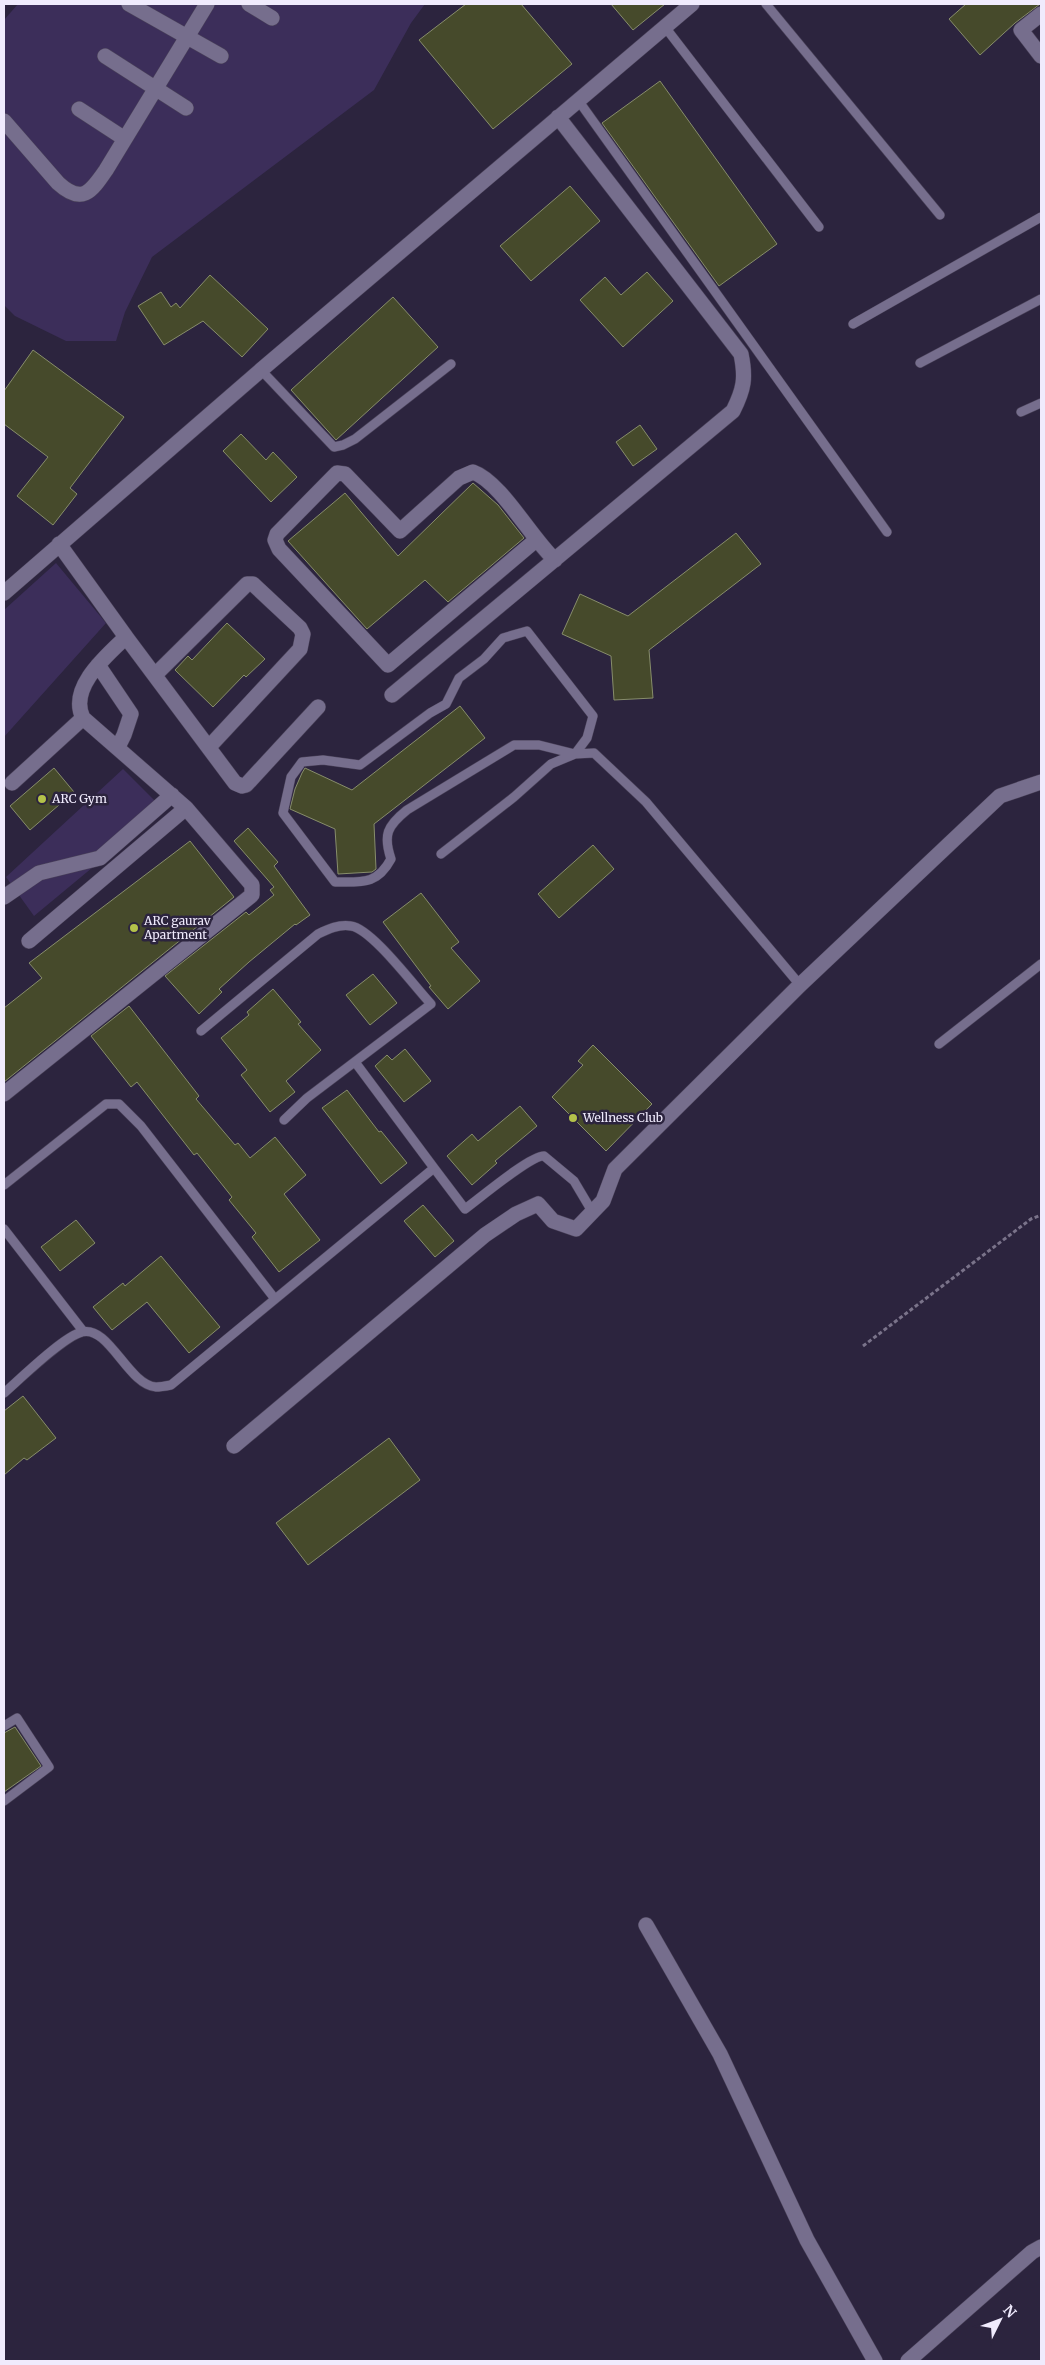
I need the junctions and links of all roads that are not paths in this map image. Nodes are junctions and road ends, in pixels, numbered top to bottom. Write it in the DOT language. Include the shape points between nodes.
graph roads {
  1 [pos="129,4"];
  2 [pos="207,4"];
  3 [pos="249,4"];
  4 [pos="692,4"];
  5 [pos="766,4"];
  6 [pos="1041,14"];
  7 [pos="272,18"];
  8 [pos="665,27"];
  9 [pos="187,37"];
  10 [pos="105,56"];
  11 [pos="221,56"];
  12 [pos="1041,56"];
  13 [pos="155,89"];
  14 [pos="578,100"];
  15 [pos="79,108"];
  16 [pos="186,108"];
  17 [pos="558,117"];
  18 [pos="4,121"];
  19 [pos="125,139"];
  20 [pos="940,215"];
  21 [pos="1041,217"];
  22 [pos="819,227"];
  23 [pos="1041,299"];
  24 [pos="853,324"];
  25 [pos="920,363"];
  26 [pos="451,364"];
  27 [pos="261,370"];
  28 [pos="1041,403"];
  29 [pos="1021,412"];
  30 [pos="887,532"];
  31 [pos="536,540"];
  32 [pos="59,544"];
  33 [pos="555,560"];
  34 [pos="4,593"];
  35 [pos="126,637"];
  36 [pos="98,665"];
  37 [pos="154,675"];
  38 [pos="392,694"];
  39 [pos="318,707"];
  40 [pos="82,718"];
  41 [pos="118,747"];
  42 [pos="209,747"];
  43 [pos="575,754"];
  44 [pos="1041,782"];
  45 [pos="12,783"];
  46 [pos="172,795"];
  47 [pos="186,808"];
  48 [pos="441,854"];
  49 [pos="4,897"];
  50 [pos="29,941"];
  51 [pos="1041,964"];
  52 [pos="800,985"];
  53 [pos="201,1031"];
  54 [pos="939,1044"];
  55 [pos="355,1062"];
  56 [pos="4,1094"];
  57 [pos="284,1120"];
  58 [pos="434,1168"];
  59 [pos="4,1185"];
  60 [pos="593,1213"];
  61 [pos="4,1229"];
  62 [pos="275,1299"];
  63 [pos="83,1331"];
  64 [pos="4,1393"];
  65 [pos="234,1446"];
  66 [pos="4,1726"];
  67 [pos="4,1801"];
  68 [pos="646,1925"];
  69 [pos="1041,2247"];
  70 [pos="875,2361"];
  71 [pos="908,2361"];
  1 -- 9 [label="street"];
  2 -- 9 [label="street"];
  3 -- 7 [label="street"];
  4 -- 8 [label="street"];
  5 -- 20 [label="lane"];
  6 -- 12 [label="street" via="1021,30"];
  8 -- 14 [label="street"];
  8 -- 22 [label="lane"];
  9 -- 11 [label="street"];
  9 -- 13 [label="street"];
  10 -- 13 [label="street"];
  13 -- 16 [label="street"];
  13 -- 19 [label="street"];
  14 -- 17 [label="street"];
  14 -- 30 [label="lane"];
  15 -- 19 [label="street"];
  17 -- 27 [label="street"];
  17 -- 33 [label="street" via="741,354 745,372 743,392 733,411"];
  18 -- 19 [label="street" via="58,183 75,196 98,181"];
  21 -- 24 [label="lane"];
  23 -- 25 [label="lane"];
  26 -- 27 [label="lane" via="355,439 334,446"];
  27 -- 32 [label="street"];
  28 -- 29 [label="lane"];
  31 -- 31 [label="street" via="498,492 473,472 458,478 400,531 345,474 337,473 277,534 275,540 388,665"];
  31 -- 33 [label="street"];
  32 -- 34 [label="street"];
  32 -- 35 [label="street"];
  33 -- 38 [label="street"];
  35 -- 36 [label="street"];
  35 -- 37 [label="street"];
  36 -- 40 [label="street" via="78,700"];
  36 -- 41 [label="street" via="130,714"];
  37 -- 42 [label="street"];
  37 -- 42 [label="street" via="247,584 253,584 300,628 303,634 300,649"];
  39 -- 42 [label="street" via="246,785 236,783"];
  40 -- 41 [label="street"];
  40 -- 45 [label="street"];
  41 -- 46 [label="street"];
  43 -- 43 [label="lane" via="540,745 514,745 407,810 390,827 387,846 391,859 384,872 367,882 335,882 283,813 290,777 302,762 323,760 360,765 446,704 459,678 484,660 504,638 527,631 593,716 587,738"];
  43 -- 48 [label="lane" via="551,764"];
  43 -- 52 [label="lane" via="594,753 646,802"];
  44 -- 52 [label="street" via="1000,796"];
  46 -- 47 [label="street"];
  46 -- 49 [label="street" via="100,858 39,873"];
  47 -- 50 [label="street"];
  47 -- 56 [label="street" via="252,885 252,895"];
  51 -- 54 [label="lane"];
  52 -- 60 [label="street" via="615,1169 603,1201"];
  53 -- 55 [label="lane" via="318,934 334,926 352,926 372,937 431,1004"];
  55 -- 57 [label="lane"];
  55 -- 58 [label="lane"];
  58 -- 60 [label="lane" via="465,1209 524,1164 538,1155 544,1156 574,1181"];
  58 -- 62 [label="lane"];
  59 -- 62 [label="lane" via="106,1104 119,1104 141,1126"];
  60 -- 65 [label="street" via="576,1229 553,1221 538,1204 516,1214 485,1235"];
  61 -- 63 [label="lane"];
  62 -- 63 [label="lane" via="171,1385 154,1387 138,1378 98,1334"];
  63 -- 64 [label="lane" via="68,1339"];
  66 -- 67 [label="lane" via="17,1718 50,1768"];
  68 -- 70 [label="street" via="720,2054 808,2240"];
  69 -- 71 [label="street"];
}
